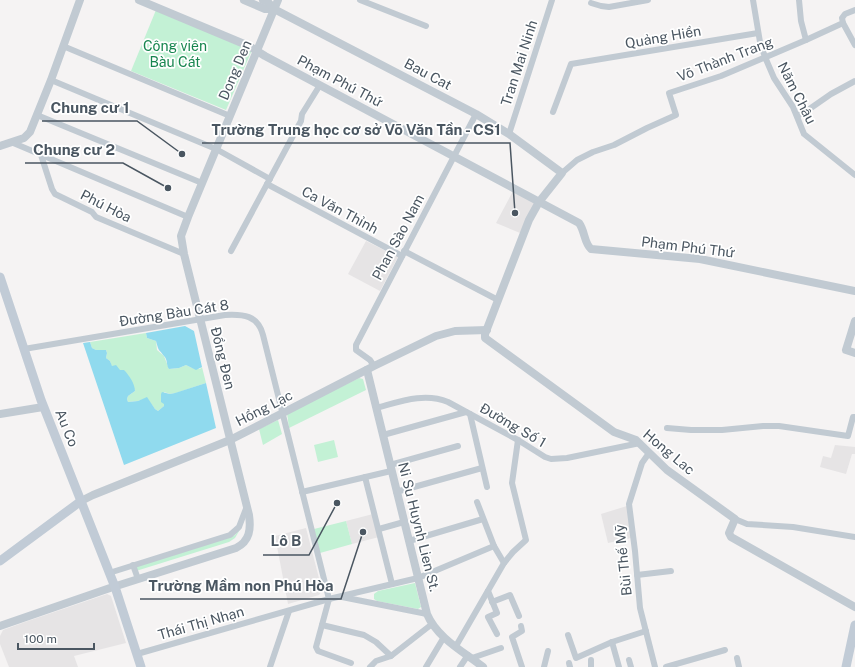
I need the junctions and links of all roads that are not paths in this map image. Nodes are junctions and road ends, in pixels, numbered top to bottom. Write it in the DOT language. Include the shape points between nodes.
graph roads {
  1 [pos="80,0"];
  2 [pos="139,0"];
  3 [pos="244,0"];
  4 [pos="263,0"];
  5 [pos="278,0"];
  6 [pos="360,0"];
  7 [pos="552,0"];
  8 [pos="648,0"];
  9 [pos="753,0"];
  10 [pos="799,0"];
  11 [pos="591,3"];
  12 [pos="274,9"];
  13 [pos="855,10"];
  14 [pos="843,23"];
  15 [pos="426,26"];
  16 [pos="758,33"];
  17 [pos="806,40"];
  18 [pos="855,45"];
  19 [pos="63,46"];
  20 [pos="257,51"];
  21 [pos="765,57"];
  22 [pos="51,80"];
  23 [pos="855,81"];
  24 [pos="320,85"];
  25 [pos="553,112"];
  26 [pos="476,114"];
  27 [pos="37,115"];
  28 [pos="230,116"];
  29 [pos="797,116"];
  30 [pos="508,134"];
  31 [pos="11,142"];
  32 [pos="0,146"];
  33 [pos="216,149"];
  34 [pos="41,155"];
  35 [pos="454,157"];
  36 [pos="562,173"];
  37 [pos="855,175"];
  38 [pos="269,181"];
  39 [pos="202,183"];
  40 [pos="539,202"];
  41 [pos="188,217"];
  42 [pos="231,251"];
  43 [pos="403,253"];
  44 [pos="184,254"];
  45 [pos="0,277"];
  46 [pos="855,291"];
  47 [pos="498,300"];
  48 [pos="200,319"];
  49 [pos="855,321"];
  50 [pos="486,330"];
  51 [pos="24,349"];
  52 [pos="855,353"];
  53 [pos="370,368"];
  54 [pos="43,407"];
  55 [pos="376,408"];
  56 [pos="283,413"];
  57 [pos="468,413"];
  58 [pos="0,414"];
  59 [pos="855,417"];
  60 [pos="667,428"];
  61 [pos="383,436"];
  62 [pos="230,440"];
  63 [pos="518,440"];
  64 [pos="640,444"];
  65 [pos="458,446"];
  66 [pos="649,453"];
  67 [pos="391,468"];
  68 [pos="482,468"];
  69 [pos="365,477"];
  70 [pos="487,487"];
  71 [pos="302,492"];
  72 [pos="396,492"];
  73 [pos="81,502"];
  74 [pos="477,502"];
  75 [pos="247,506"];
  76 [pos="483,519"];
  77 [pos="735,519"];
  78 [pos="404,522"];
  79 [pos="379,529"];
  80 [pos="855,537"];
  81 [pos="409,542"];
  82 [pos="494,546"];
  83 [pos="0,561"];
  84 [pos="504,564"];
  85 [pos="134,565"];
  86 [pos="671,571"];
  87 [pos="110,572"];
  88 [pos="637,575"];
  89 [pos="418,578"];
  90 [pos="138,579"];
  91 [pos="392,584"];
  92 [pos="115,587"];
  93 [pos="488,591"];
  94 [pos="340,596"];
  95 [pos="329,599"];
  96 [pos="492,602"];
  97 [pos="855,607"];
  98 [pos="289,611"];
  99 [pos="427,614"];
  100 [pos="519,616"];
  101 [pos="432,624"];
  102 [pos="322,625"];
  103 [pos="855,625"];
  104 [pos="0,626"];
  105 [pos="521,626"];
  106 [pos="646,631"];
  107 [pos="497,634"];
  108 [pos="568,635"];
  109 [pos="444,637"];
  110 [pos="612,642"];
  111 [pos="456,646"];
  112 [pos="501,648"];
  113 [pos="548,650"];
  114 [pos="725,650"];
  115 [pos="137,654"];
  116 [pos="391,656"];
  117 [pos="470,657"];
  118 [pos="737,658"];
  119 [pos="591,660"];
  120 [pos="351,663"];
  121 [pos="141,667"];
  122 [pos="270,667"];
  123 [pos="370,667"];
  124 [pos="426,667"];
  125 [pos="460,667"];
  126 [pos="483,667"];
  127 [pos="522,667"];
  128 [pos="544,667"];
  129 [pos="591,667"];
  130 [pos="619,667"];
  131 [pos="655,667"];
  132 [pos="666,667"];
  133 [pos="739,667"];
  134 [pos="846,667"];
  1 -- 19 [label="street"];
  2 -- 20 [label="street, Phạm Phú Thứ"];
  3 -- 12 [label="street" via="266,9"];
  4 -- 12 [label="street"];
  5 -- 12 [label="street, Dong Den"];
  6 -- 15 [label="street"];
  7 -- 30 [label="street, Tran Mai Ninh"];
  8 -- 11 [label="street" via="605,7"];
  9 -- 16 [label="street, Năm Châu"];
  10 -- 17 [label="street" via="800,21"];
  12 -- 20 [label="street, Dong Den"];
  12 -- 26 [label="street, Bau Cat"];
  13 -- 14 [label="street, Võ Thành Trang" via="843,15"];
  14 -- 17 [label="street, Võ Thành Trang"];
  14 -- 18 [label="street"];
  16 -- 21 [label="street, Năm Châu"];
  16 -- 25 [label="street, Quảng Hiền" via="571,64"];
  17 -- 21 [label="street, Võ Thành Trang"];
  19 -- 22 [label="street"];
  19 -- 28 [label="street"];
  20 -- 24 [label="street, Phạm Phú Thứ"];
  20 -- 28 [label="street, Dong Den"];
  21 -- 29 [label="street, Năm Châu" via="774,78"];
  21 -- 36 [label="street, Võ Thành Trang" via="721,76 668,93 676,116 577,160"];
  22 -- 27 [label="street"];
  22 -- 33 [label="street, Ca Văn Thỉnh"];
  23 -- 29 [label="street"];
  24 -- 35 [label="street, Phạm Phú Thứ"];
  24 -- 38 [label="street" via="302,114"];
  26 -- 30 [label="street, Bau Cat"];
  26 -- 35 [label="street, Phan Sào Nam"];
  27 -- 31 [label="street" via="27,136"];
  27 -- 39 [label="street"];
  28 -- 33 [label="street, Dong Den"];
  29 -- 37 [label="street, Năm Châu" via="807,138"];
  30 -- 36 [label="street, Bau Cat"];
  31 -- 32 [label="street"];
  31 -- 34 [label="street"];
  33 -- 38 [label="street, Ca Văn Thỉnh"];
  33 -- 39 [label="street, Dong Den"];
  34 -- 41 [label="street"];
  34 -- 44 [label="street, Phú Hòa" via="55,194 92,212 96,217"];
  35 -- 40 [label="street, Phạm Phú Thứ"];
  35 -- 43 [label="street, Phan Sào Nam"];
  36 -- 40 [label="street"];
  38 -- 42 [label="street"];
  38 -- 43 [label="street, Ca Văn Thỉnh"];
  39 -- 41 [label="street, Dong Den"];
  40 -- 46 [label="street, Phạm Phú Thứ" via="579,223 587,246 592,250 700,259"];
  40 -- 47 [label="street" via="525,229"];
  41 -- 44 [label="street, Đồng Đen" via="181,236"];
  43 -- 47 [label="street, Ca Văn Thỉnh"];
  43 -- 53 [label="street, Phan Sào Nam" via="355,345 356,350 370,360"];
  44 -- 48 [label="street, Đồng Đen"];
  45 -- 51 [label="main road, Au Co"];
  47 -- 50 [label="street"];
  48 -- 51 [label="street, Đường Bàu Cát 8"];
  48 -- 56 [label="street, Đường Bàu Cát 8" via="236,315 257,321 263,332"];
  48 -- 62 [label="street, Đồng Đen"];
  49 -- 52 [label="street" via="846,350"];
  50 -- 53 [label="street" via="446,333"];
  50 -- 64 [label="street, Hong Lac" via="486,340 607,427"];
  51 -- 54 [label="main road, Au Co"];
  53 -- 55 [label="street, Ni Su Huynh Lien St."];
  53 -- 56 [label="street, Hồng Lạc"];
  54 -- 58 [label="street"];
  54 -- 73 [label="main road, Au Co"];
  55 -- 57 [label="street, Đường Số 1" via="417,398 429,398 445,401"];
  55 -- 61 [label="street, Ni Su Huynh Lien St."];
  56 -- 62 [label="street, Hồng Lạc"];
  56 -- 71 [label="street, Đường Bàu Cát 8"];
  57 -- 61 [label="street"];
  57 -- 63 [label="street, Đường Số 1"];
  57 -- 68 [label="street"];
  59 -- 60 [label="street" via="848,436 778,426 722,430"];
  61 -- 67 [label="street, Ni Su Huynh Lien St."];
  62 -- 73 [label="street, Hồng Lạc" via="92,495"];
  62 -- 75 [label="street, Đồng Đen"];
  63 -- 64 [label="street, Đường Số 1" via="545,457 555,460"];
  63 -- 84 [label="street" via="512,483 526,540"];
  64 -- 66 [label="street, Hong Lac"];
  65 -- 67 [label="street"];
  66 -- 77 [label="street, Hong Lac" via="667,470"];
  66 -- 88 [label="street, Bùi Thế Mỹ" via="642,463 629,504"];
  67 -- 69 [label="street"];
  67 -- 72 [label="street, Ni Su Huynh Lien St."];
  68 -- 70 [label="street"];
  68 -- 72 [label="street"];
  69 -- 71 [label="street"];
  69 -- 79 [label="street"];
  71 -- 95 [label="street, Đường Bàu Cát 8"];
  72 -- 78 [label="street, Ni Su Huynh Lien St."];
  73 -- 83 [label="main road"];
  73 -- 87 [label="main road, Au Co"];
  74 -- 76 [label="street"];
  75 -- 85 [label="street" via="239,527 232,534"];
  75 -- 90 [label="street, Đồng Đen" via="250,531 241,545"];
  76 -- 81 [label="street"];
  76 -- 82 [label="street"];
  77 -- 80 [label="street" via="747,524 794,527"];
  77 -- 97 [label="street" via="729,533 731,537"];
  78 -- 79 [label="street"];
  78 -- 81 [label="street, Ni Su Huynh Lien St."];
  79 -- 91 [label="street"];
  81 -- 89 [label="street, Ni Su Huynh Lien St."];
  82 -- 84 [label="street"];
  82 -- 89 [label="street, Thái Thị Nhạn"];
  84 -- 93 [label="street"];
  85 -- 87 [label="street"];
  85 -- 90 [label="street"];
  86 -- 88 [label="street"];
  87 -- 92 [label="main road, Au Co"];
  88 -- 106 [label="street, Bùi Thế Mỹ"];
  89 -- 91 [label="street, Thái Thị Nhạn"];
  89 -- 99 [label="street, Ni Su Huynh Lien St."];
  90 -- 92 [label="street, Đồng Đen"];
  91 -- 94 [label="street, Thái Thị Nhạn"];
  92 -- 104 [label="street, Đồng Đen"];
  92 -- 115 [label="main road, Au Co"];
  93 -- 96 [label="street"];
  93 -- 111 [label="street"];
  94 -- 95 [label="street, Thái Thị Nhạn"];
  94 -- 99 [label="street, Thái Thị Nhạn"];
  95 -- 98 [label="street, Thái Thị Nhạn"];
  95 -- 102 [label="street"];
  96 -- 100 [label="street" via="510,595"];
  96 -- 107 [label="street" via="497,613 488,617"];
  98 -- 115 [label="street, Thái Thị Nhạn"];
  98 -- 122 [label="street"];
  99 -- 101 [label="street, Ni Su Huynh Lien St."];
  101 -- 109 [label="street, Ni Su Huynh Lien St."];
  101 -- 116 [label="street"];
  102 -- 116 [label="street" via="364,635"];
  102 -- 120 [label="street" via="316,647 318,651"];
  103 -- 134 [label="main road"];
  105 -- 127 [label="street" via="522,631 512,637"];
  106 -- 110 [label="street"];
  106 -- 131 [label="street, Bùi Thế Mỹ"];
  108 -- 110 [label="street" via="576,658"];
  109 -- 111 [label="street, Ni Su Huynh Lien St."];
  109 -- 124 [label="street"];
  110 -- 130 [label="street"];
  111 -- 117 [label="street, Ni Su Huynh Lien St."];
  112 -- 117 [label="street"];
  113 -- 128 [label="street"];
  114 -- 132 [label="street"];
  115 -- 121 [label="main road, Au Co"];
  116 -- 123 [label="street" via="376,661"];
  117 -- 125 [label="street"];
  117 -- 126 [label="street, Ni Su Huynh Lien St."];
  118 -- 133 [label="street"];
  119 -- 129 [label="street"];
}
